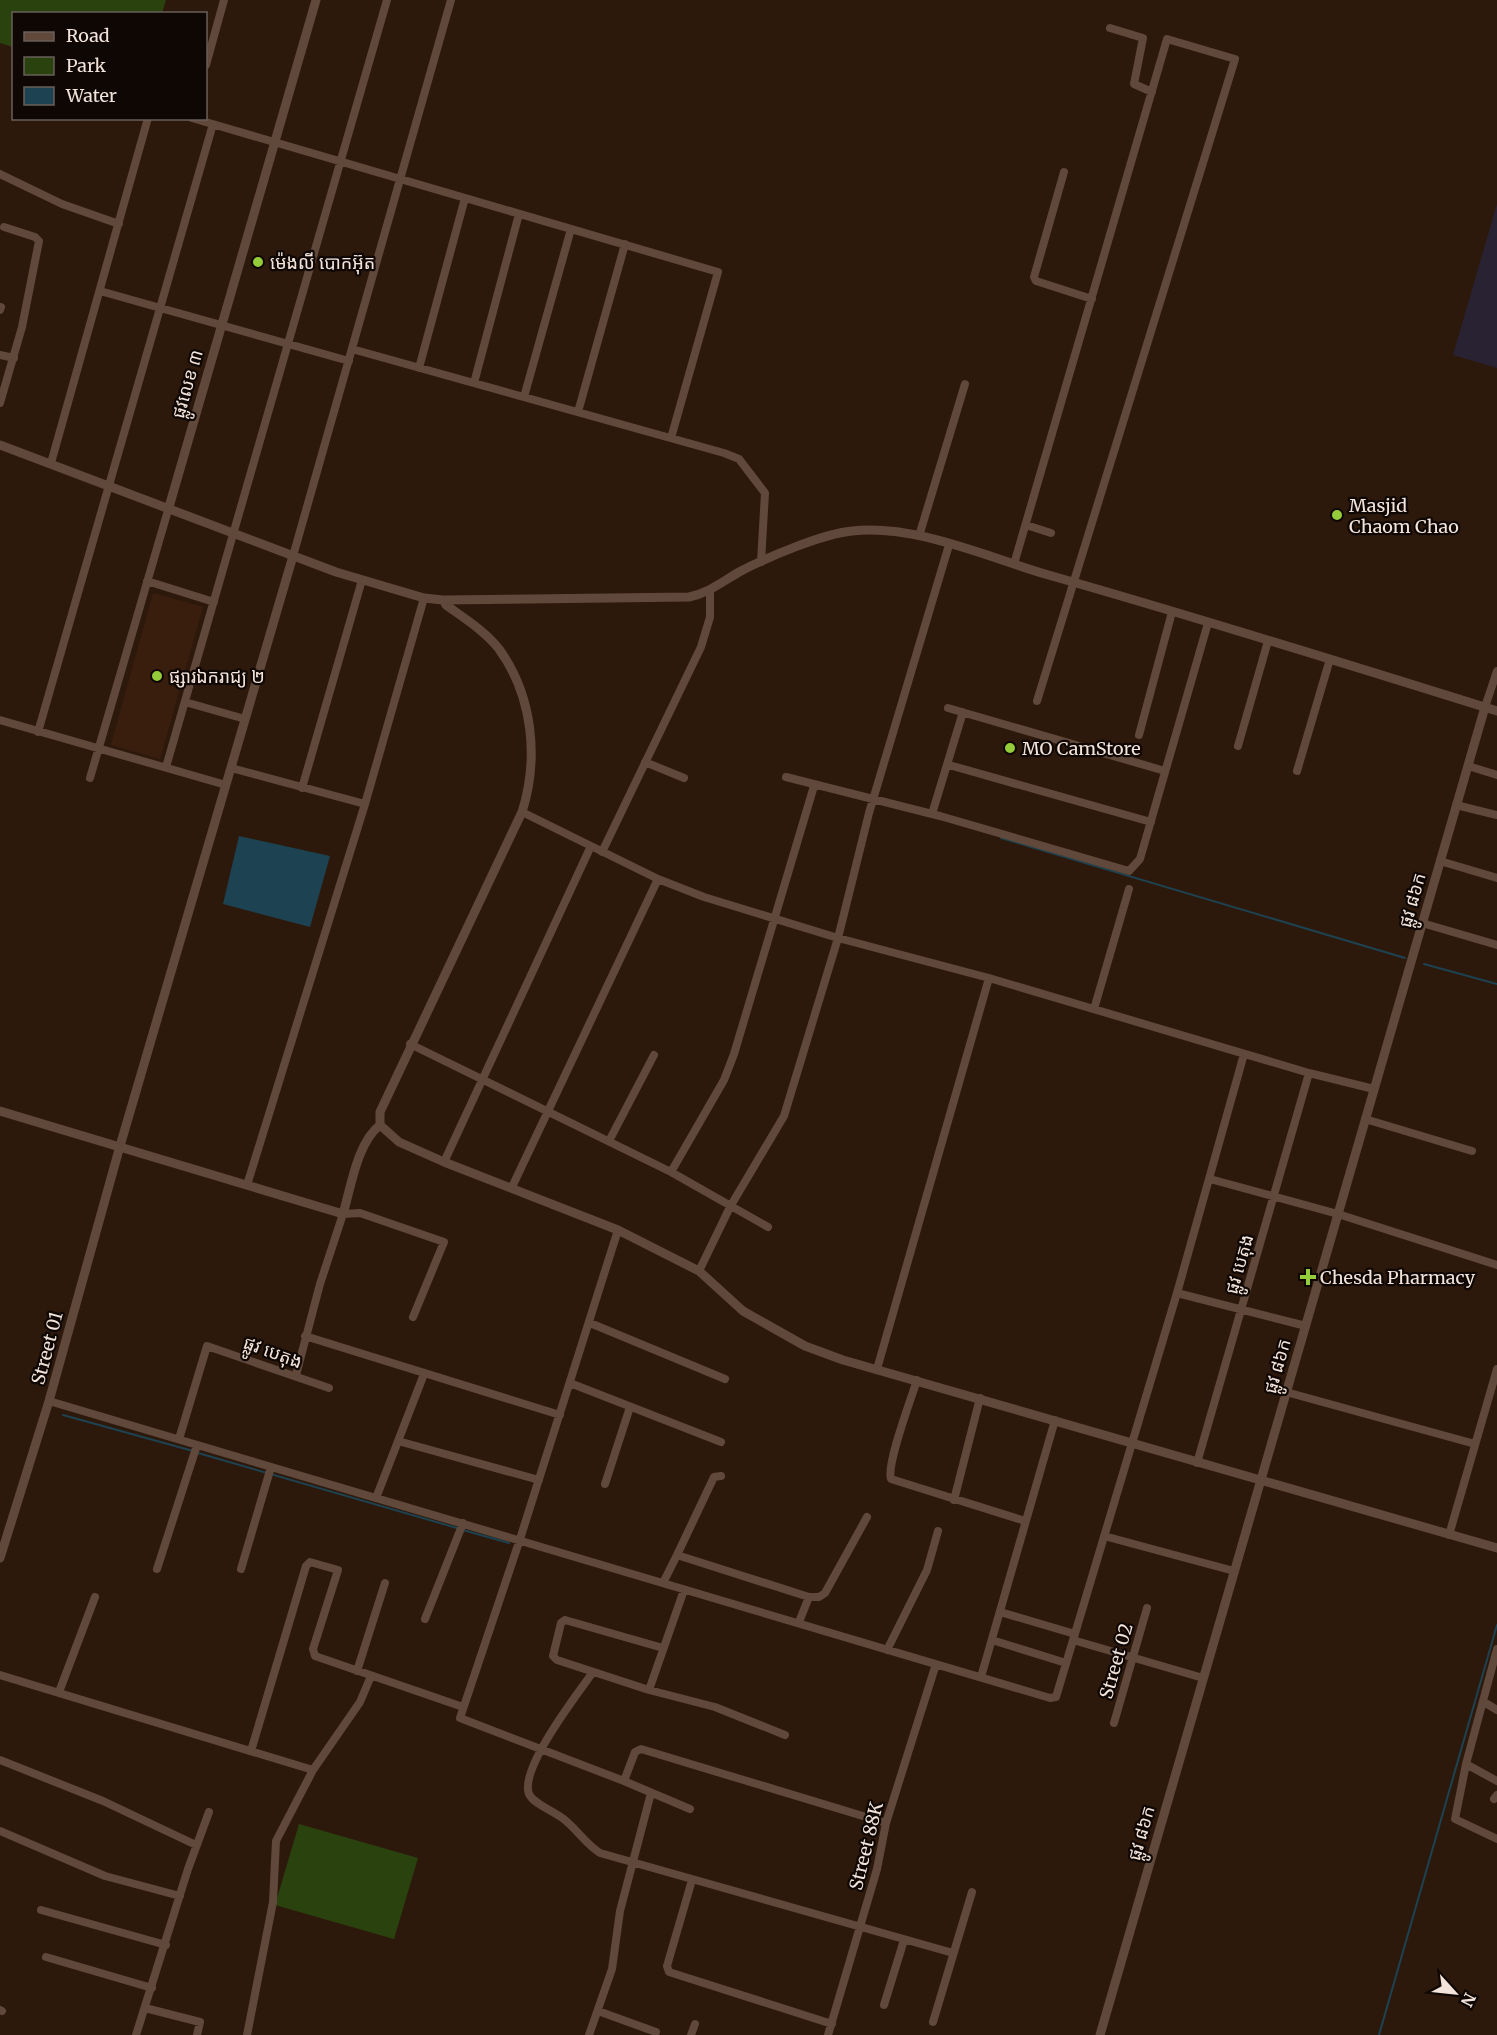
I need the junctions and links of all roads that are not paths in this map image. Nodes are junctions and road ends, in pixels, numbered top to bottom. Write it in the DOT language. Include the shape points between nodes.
graph roads {
  1 [pos="224,0"];
  2 [pos="316,0"];
  3 [pos="387,0"];
  4 [pos="451,0"];
  5 [pos="1110,28"];
  6 [pos="207,61"];
  7 [pos="1152,92"];
  8 [pos="147,120"];
  9 [pos="199,120"];
  10 [pos="213,124"];
  11 [pos="274,142"];
  12 [pos="341,162"];
  13 [pos="1064,172"];
  14 [pos="0,174"];
  15 [pos="401,179"];
  16 [pos="465,198"];
  17 [pos="519,214"];
  18 [pos="119,224"];
  19 [pos="4,227"];
  20 [pos="571,229"];
  21 [pos="625,244"];
  22 [pos="100,291"];
  23 [pos="1092,299"];
  24 [pos="160,308"];
  25 [pos="222,325"];
  26 [pos="288,344"];
  27 [pos="352,349"];
  28 [pos="0,355"];
  29 [pos="14,358"];
  30 [pos="349,361"];
  31 [pos="419,368"];
  32 [pos="474,383"];
  33 [pos="965,384"];
  34 [pos="524,397"];
  35 [pos="0,403"];
  36 [pos="578,412"];
  37 [pos="671,438"];
  38 [pos="0,445"];
  39 [pos="51,464"];
  40 [pos="109,485"];
  41 [pos="169,507"];
  42 [pos="1026,525"];
  43 [pos="234,532"];
  44 [pos="1051,532"];
  45 [pos="919,536"];
  46 [pos="949,545"];
  47 [pos="293,556"];
  48 [pos="761,562"];
  49 [pos="1014,564"];
  50 [pos="362,580"];
  51 [pos="147,581"];
  52 [pos="1075,582"];
  53 [pos="710,591"];
  54 [pos="423,598"];
  55 [pos="443,600"];
  56 [pos="214,602"];
  57 [pos="1172,612"];
  58 [pos="1208,623"];
  59 [pos="1268,640"];
  60 [pos="1330,659"];
  61 [pos="1497,671"];
  62 [pos="1037,701"];
  63 [pos="185,702"];
  64 [pos="1485,707"];
  65 [pos="948,708"];
  66 [pos="1497,711"];
  67 [pos="963,712"];
  68 [pos="245,719"];
  69 [pos="0,720"];
  70 [pos="38,732"];
  71 [pos="1139,735"];
  72 [pos="99,746"];
  73 [pos="1238,746"];
  74 [pos="645,762"];
  75 [pos="949,765"];
  76 [pos="1468,766"];
  77 [pos="166,767"];
  78 [pos="231,768"];
  79 [pos="1165,771"];
  80 [pos="1297,771"];
  81 [pos="1497,775"];
  82 [pos="786,777"];
  83 [pos="90,778"];
  84 [pos="684,778"];
  85 [pos="226,785"];
  86 [pos="814,786"];
  87 [pos="303,788"];
  88 [pos="873,800"];
  89 [pos="365,804"];
  90 [pos="1456,805"];
  91 [pos="522,812"];
  92 [pos="932,814"];
  93 [pos="1497,815"];
  94 [pos="1150,822"];
  95 [pos="591,846"];
  96 [pos="602,852"];
  97 [pos="1440,861"];
  98 [pos="1497,878"];
  99 [pos="658,879"];
  100 [pos="1130,889"];
  101 [pos="775,918"];
  102 [pos="1422,923"];
  103 [pos="838,938"];
  104 [pos="1497,945"];
  105 [pos="989,978"];
  106 [pos="1094,1009"];
  107 [pos="410,1044"];
  108 [pos="1244,1054"];
  109 [pos="654,1055"];
  110 [pos="1309,1073"];
  111 [pos="483,1079"];
  112 [pos="1374,1089"];
  113 [pos="0,1111"];
  114 [pos="549,1112"];
  115 [pos="1365,1119"];
  116 [pos="380,1125"];
  117 [pos="609,1141"];
  118 [pos="120,1146"];
  119 [pos="1472,1151"];
  120 [pos="444,1162"];
  121 [pos="671,1172"];
  122 [pos="1210,1179"];
  123 [pos="247,1185"];
  124 [pos="512,1187"];
  125 [pos="1274,1196"];
  126 [pos="730,1207"];
  127 [pos="343,1214"];
  128 [pos="1338,1214"];
  129 [pos="768,1227"];
  130 [pos="618,1230"];
  131 [pos="1497,1265"];
  132 [pos="699,1271"];
  133 [pos="1177,1293"];
  134 [pos="1242,1308"];
  135 [pos="413,1317"];
  136 [pos="590,1323"];
  137 [pos="1306,1326"];
  138 [pos="305,1336"];
  139 [pos="877,1369"];
  140 [pos="1497,1369"];
  141 [pos="424,1374"];
  142 [pos="296,1375"];
  143 [pos="725,1379"];
  144 [pos="916,1380"];
  145 [pos="570,1383"];
  146 [pos="329,1388"];
  147 [pos="1286,1392"];
  148 [pos="980,1398"];
  149 [pos="50,1401"];
  150 [pos="630,1407"];
  151 [pos="560,1415"];
  152 [pos="1055,1420"];
  153 [pos="179,1439"];
  154 [pos="398,1441"];
  155 [pos="721,1442"];
  156 [pos="1131,1443"];
  157 [pos="1475,1444"];
  158 [pos="195,1451"];
  159 [pos="1197,1463"];
  160 [pos="271,1468"];
  161 [pos="721,1476"];
  162 [pos="1261,1479"];
  163 [pos="539,1480"];
  164 [pos="604,1484"];
  165 [pos="376,1498"];
  166 [pos="954,1500"];
  167 [pos="867,1517"];
  168 [pos="1025,1521"];
  169 [pos="461,1528"];
  170 [pos="938,1531"];
  171 [pos="1449,1535"];
  172 [pos="1104,1536"];
  173 [pos="520,1539"];
  174 [pos="1497,1548"];
  175 [pos="677,1555"];
  176 [pos="0,1558"];
  177 [pos="157,1569"];
  178 [pos="241,1569"];
  179 [pos="1234,1571"];
  180 [pos="385,1583"];
  181 [pos="663,1583"];
  182 [pos="684,1590"];
  183 [pos="95,1597"];
  184 [pos="809,1597"];
  185 [pos="1147,1608"];
  186 [pos="1000,1612"];
  187 [pos="425,1619"];
  188 [pos="799,1622"];
  189 [pos="1074,1637"];
  190 [pos="992,1640"];
  191 [pos="663,1648"];
  192 [pos="1497,1649"];
  193 [pos="887,1650"];
  194 [pos="1133,1658"];
  195 [pos="1066,1663"];
  196 [pos="936,1665"];
  197 [pos="357,1671"];
  198 [pos="593,1672"];
  199 [pos="0,1675"];
  200 [pos="371,1676"];
  201 [pos="981,1677"];
  202 [pos="1203,1678"];
  203 [pos="649,1690"];
  204 [pos="59,1692"];
  205 [pos="1484,1702"];
  206 [pos="463,1707"];
  207 [pos="1497,1710"];
  208 [pos="1114,1723"];
  209 [pos="785,1735"];
  210 [pos="540,1748"];
  211 [pos="250,1750"];
  212 [pos="0,1760"];
  213 [pos="1466,1764"];
  214 [pos="313,1770"];
  215 [pos="624,1781"];
  216 [pos="1497,1781"];
  217 [pos="651,1793"];
  218 [pos="690,1809"];
  219 [pos="209,1812"];
  220 [pos="886,1823"];
  221 [pos="0,1831"];
  222 [pos="1497,1839"];
  223 [pos="196,1845"];
  224 [pos="632,1860"];
  225 [pos="692,1880"];
  226 [pos="972,1892"];
  227 [pos="180,1896"];
  228 [pos="41,1910"];
  229 [pos="860,1927"];
  230 [pos="904,1940"];
  231 [pos="166,1945"];
  232 [pos="953,1953"];
  233 [pos="46,1957"];
  234 [pos="152,1988"];
  235 [pos="884,2005"];
  236 [pos="145,2008"];
  237 [pos="598,2011"];
  238 [pos="933,2022"];
  239 [pos="694,2024"];
  240 [pos="832,2024"];
  241 [pos="656,2032"];
  242 [pos="136,2035"];
  243 [pos="197,2035"];
  244 [pos="246,2035"];
  245 [pos="589,2035"];
  246 [pos="692,2035"];
  247 [pos="828,2035"];
  248 [pos="1100,2035"];
  1 -- 6 [label="street"];
  2 -- 11 [label="street, ផ្លូវលេខ ៣"];
  3 -- 12 [label="street"];
  4 -- 15 [label="street"];
  5 -- 7 [label="street" via="1143,38 1134,84"];
  7 -- 23 [label="street"];
  7 -- 52 [label="street" via="1167,39 1234,59"];
  8 -- 18 [label="street"];
  9 -- 10 [label="street"];
  10 -- 11 [label="street"];
  10 -- 24 [label="street"];
  11 -- 12 [label="street"];
  11 -- 25 [label="street, ផ្លូវលេខ ៣"];
  12 -- 15 [label="street"];
  12 -- 26 [label="street"];
  13 -- 23 [label="street" via="1034,277 1036,281"];
  14 -- 18 [label="street" via="62,204"];
  15 -- 16 [label="street"];
  15 -- 27 [label="street"];
  16 -- 17 [label="street"];
  16 -- 31 [label="street"];
  17 -- 20 [label="street"];
  17 -- 32 [label="street"];
  18 -- 22 [label="street"];
  19 -- 29 [label="street" via="39,241"];
  20 -- 21 [label="street"];
  20 -- 34 [label="street"];
  21 -- 36 [label="street"];
  21 -- 37 [label="street" via="718,272"];
  22 -- 24 [label="street"];
  22 -- 39 [label="street"];
  23 -- 42 [label="street"];
  24 -- 25 [label="street"];
  24 -- 40 [label="street"];
  25 -- 26 [label="street"];
  25 -- 41 [label="street, ផ្លូវលេខ ៣"];
  26 -- 30 [label="street"];
  26 -- 43 [label="street"];
  27 -- 30 [label="street"];
  27 -- 31 [label="street"];
  28 -- 29 [label="street"];
  29 -- 35 [label="street"];
  30 -- 47 [label="street"];
  31 -- 32 [label="street"];
  32 -- 34 [label="street"];
  33 -- 45 [label="street"];
  34 -- 36 [label="street"];
  36 -- 37 [label="street"];
  37 -- 48 [label="street" via="739,459 765,493"];
  38 -- 39 [label="street"];
  39 -- 40 [label="street"];
  40 -- 41 [label="street"];
  40 -- 70 [label="street"];
  41 -- 43 [label="street"];
  41 -- 51 [label="street, ផ្លូវលេខ ៣"];
  42 -- 44 [label="street"];
  42 -- 49 [label="street"];
  43 -- 47 [label="street"];
  43 -- 56 [label="street"];
  45 -- 46 [label="street"];
  45 -- 48 [label="street" via="891,530 851,531"];
  46 -- 49 [label="street"];
  46 -- 88 [label="street"];
  47 -- 50 [label="street"];
  47 -- 68 [label="street, Street 01"];
  48 -- 53 [label="street"];
  49 -- 52 [label="street"];
  50 -- 54 [label="street"];
  50 -- 87 [label="street"];
  51 -- 56 [label="street"];
  51 -- 72 [label="street, ផ្លូវលេខ ៣"];
  52 -- 57 [label="street"];
  52 -- 62 [label="street"];
  53 -- 55 [label="street" via="688,597"];
  53 -- 74 [label="street" via="710,617 701,647"];
  54 -- 55 [label="street"];
  54 -- 89 [label="street"];
  55 -- 91 [label="street" via="499,649 517,686 533,754 530,787"];
  56 -- 63 [label="street"];
  57 -- 58 [label="street"];
  57 -- 71 [label="street"];
  58 -- 59 [label="street"];
  58 -- 79 [label="street"];
  59 -- 60 [label="street"];
  59 -- 73 [label="street"];
  60 -- 64 [label="street"];
  60 -- 80 [label="street"];
  61 -- 64 [label="street"];
  63 -- 68 [label="street"];
  63 -- 77 [label="street"];
  64 -- 66 [label="street"];
  64 -- 76 [label="street, ផ្លូវ ៨៦ក"];
  65 -- 67 [label="street"];
  67 -- 75 [label="street"];
  67 -- 79 [label="street"];
  68 -- 78 [label="street, Street 01"];
  69 -- 70 [label="street"];
  70 -- 72 [label="street"];
  72 -- 77 [label="street"];
  72 -- 83 [label="street, ផ្លូវលេខ ៣"];
  74 -- 84 [label="street"];
  74 -- 96 [label="street"];
  75 -- 92 [label="street"];
  75 -- 94 [label="street"];
  76 -- 81 [label="street"];
  76 -- 90 [label="street, ផ្លូវ ៨៦ក"];
  77 -- 85 [label="street"];
  78 -- 85 [label="street, Street 01"];
  78 -- 87 [label="street"];
  79 -- 94 [label="street"];
  82 -- 86 [label="street"];
  85 -- 118 [label="street, Street 01"];
  86 -- 88 [label="street"];
  86 -- 101 [label="street"];
  87 -- 89 [label="street"];
  88 -- 92 [label="street"];
  88 -- 103 [label="street"];
  89 -- 123 [label="street"];
  90 -- 93 [label="street"];
  90 -- 97 [label="street, ផ្លូវ ៨៦ក"];
  91 -- 95 [label="street"];
  91 -- 107 [label="street"];
  92 -- 94 [label="street" via="1124,871 1133,869 1140,859"];
  95 -- 96 [label="street"];
  95 -- 111 [label="street"];
  96 -- 99 [label="street"];
  97 -- 98 [label="street"];
  97 -- 102 [label="street, ផ្លូវ ៨៦ក"];
  99 -- 101 [label="street"];
  99 -- 114 [label="street"];
  100 -- 106 [label="street"];
  101 -- 103 [label="street"];
  101 -- 121 [label="street" via="724,1080"];
  102 -- 104 [label="street"];
  102 -- 112 [label="street, ផ្លូវ ៨៦ក"];
  103 -- 105 [label="street"];
  103 -- 126 [label="street" via="784,1116"];
  105 -- 106 [label="street"];
  105 -- 139 [label="street"];
  106 -- 108 [label="street"];
  107 -- 111 [label="street"];
  107 -- 116 [label="street" via="380,1112"];
  108 -- 110 [label="street"];
  108 -- 122 [label="street"];
  109 -- 117 [label="street"];
  110 -- 112 [label="street"];
  110 -- 125 [label="street, ផ្លូវ បេតុង"];
  111 -- 114 [label="street"];
  111 -- 120 [label="street"];
  112 -- 115 [label="street, ផ្លូវ ៨៦ក"];
  113 -- 118 [label="street"];
  114 -- 117 [label="street"];
  114 -- 124 [label="street"];
  115 -- 119 [label="street"];
  115 -- 128 [label="street, ផ្លូវ ៨៦ក"];
  116 -- 120 [label="street" via="399,1142"];
  116 -- 127 [label="street" via="361,1154"];
  117 -- 121 [label="street"];
  118 -- 123 [label="street"];
  118 -- 149 [label="street, Street 01"];
  120 -- 124 [label="street"];
  121 -- 126 [label="street"];
  122 -- 125 [label="street"];
  122 -- 133 [label="street"];
  123 -- 127 [label="street"];
  124 -- 130 [label="street"];
  125 -- 128 [label="street"];
  125 -- 134 [label="street, ផ្លូវ បេតុង"];
  126 -- 129 [label="street"];
  126 -- 132 [label="street"];
  127 -- 135 [label="street" via="360,1213 444,1242"];
  127 -- 138 [label="street"];
  128 -- 131 [label="street"];
  128 -- 137 [label="street, ផ្លូវ ៨៦ក"];
  130 -- 132 [label="street"];
  130 -- 136 [label="street"];
  132 -- 139 [label="street" via="743,1311 805,1346"];
  133 -- 134 [label="street"];
  133 -- 156 [label="street"];
  134 -- 137 [label="street"];
  134 -- 159 [label="street, ផ្លូវ បេតុង"];
  136 -- 143 [label="street"];
  136 -- 145 [label="street"];
  137 -- 147 [label="street, ផ្លូវ ៨៦ក"];
  138 -- 141 [label="street"];
  138 -- 142 [label="street"];
  139 -- 144 [label="street"];
  140 -- 157 [label="street"];
  141 -- 151 [label="street"];
  141 -- 154 [label="street"];
  142 -- 146 [label="street, ផ្លូវ បេតុង"];
  142 -- 153 [label="street, ផ្លូវ បេតុង" via="207,1346"];
  144 -- 148 [label="street"];
  144 -- 166 [label="street" via="889,1473 896,1482"];
  145 -- 150 [label="street"];
  145 -- 151 [label="street"];
  147 -- 157 [label="street"];
  147 -- 162 [label="street, ផ្លូវ ៨៦ក"];
  148 -- 152 [label="street"];
  148 -- 166 [label="street"];
  149 -- 153 [label="street"];
  149 -- 176 [label="street, Street 01"];
  150 -- 155 [label="street"];
  150 -- 164 [label="street"];
  151 -- 163 [label="street"];
  152 -- 156 [label="street"];
  152 -- 168 [label="street"];
  153 -- 158 [label="street"];
  154 -- 163 [label="street"];
  154 -- 165 [label="street"];
  156 -- 159 [label="street"];
  156 -- 172 [label="street"];
  157 -- 171 [label="street"];
  158 -- 160 [label="street"];
  158 -- 177 [label="street"];
  159 -- 162 [label="street"];
  160 -- 165 [label="street"];
  160 -- 178 [label="street"];
  161 -- 175 [label="street" via="714,1477 707,1488"];
  162 -- 171 [label="street"];
  162 -- 179 [label="street, ផ្លូវ ៨៦ក"];
  163 -- 173 [label="street"];
  165 -- 169 [label="street"];
  166 -- 168 [label="street"];
  167 -- 184 [label="street" via="825,1593"];
  168 -- 186 [label="street"];
  169 -- 173 [label="street"];
  169 -- 187 [label="street"];
  170 -- 193 [label="street" via="927,1570"];
  171 -- 174 [label="street"];
  172 -- 179 [label="street"];
  172 -- 189 [label="street"];
  173 -- 181 [label="street"];
  173 -- 206 [label="street"];
  175 -- 181 [label="street"];
  175 -- 184 [label="street"];
  179 -- 202 [label="street, ផ្លូវ ៨៦ក"];
  180 -- 197 [label="street"];
  181 -- 182 [label="street"];
  182 -- 188 [label="street"];
  182 -- 191 [label="street"];
  183 -- 204 [label="street"];
  184 -- 188 [label="street"];
  185 -- 194 [label="street, Street 02"];
  186 -- 189 [label="street"];
  186 -- 190 [label="street"];
  188 -- 193 [label="street"];
  189 -- 194 [label="street"];
  189 -- 195 [label="street"];
  190 -- 195 [label="street"];
  190 -- 201 [label="street"];
  191 -- 198 [label="street" via="565,1620 552,1656"];
  191 -- 203 [label="street"];
  192 -- 205 [label="street"];
  193 -- 196 [label="street"];
  194 -- 202 [label="street"];
  194 -- 208 [label="street, Street 02"];
  195 -- 201 [label="street" via="1056,1697 1050,1698"];
  196 -- 201 [label="street"];
  196 -- 220 [label="street, Street 88K"];
  197 -- 200 [label="street"];
  197 -- 211 [label="street" via="313,1653 338,1570 310,1562"];
  198 -- 203 [label="street"];
  198 -- 210 [label="street"];
  199 -- 204 [label="street"];
  200 -- 206 [label="street"];
  200 -- 214 [label="street" via="360,1702"];
  202 -- 248 [label="street, ផ្លូវ ៨៦ក"];
  203 -- 209 [label="street" via="715,1707"];
  204 -- 211 [label="street"];
  205 -- 207 [label="street"];
  205 -- 213 [label="street"];
  206 -- 210 [label="street" via="460,1718"];
  210 -- 215 [label="street"];
  210 -- 224 [label="street" via="528,1788 531,1797 566,1820 600,1853"];
  211 -- 214 [label="street"];
  212 -- 223 [label="street" via="103,1801"];
  213 -- 216 [label="street"];
  213 -- 222 [label="street" via="1455,1819"];
  214 -- 244 [label="street" via="276,1841 273,1902"];
  215 -- 217 [label="street"];
  215 -- 220 [label="street" via="635,1752 641,1749"];
  217 -- 218 [label="street"];
  217 -- 224 [label="street"];
  219 -- 223 [label="street"];
  220 -- 229 [label="street, Street 88K"];
  221 -- 227 [label="street" via="105,1876"];
  223 -- 227 [label="street"];
  224 -- 225 [label="street"];
  224 -- 237 [label="street" via="612,1970"];
  225 -- 229 [label="street"];
  225 -- 240 [label="street" via="667,1966 669,1972"];
  226 -- 232 [label="street"];
  227 -- 231 [label="street"];
  228 -- 231 [label="street"];
  229 -- 230 [label="street"];
  229 -- 240 [label="street, Street 88K"];
  230 -- 232 [label="street"];
  230 -- 235 [label="street"];
  231 -- 234 [label="street"];
  232 -- 238 [label="street"];
  233 -- 234 [label="street"];
  234 -- 236 [label="street"];
  236 -- 242 [label="street"];
  236 -- 243 [label="street" via="200,2022"];
  237 -- 241 [label="street"];
  237 -- 245 [label="street"];
  239 -- 246 [label="street"];
  240 -- 247 [label="street, Street 88K"];
}
